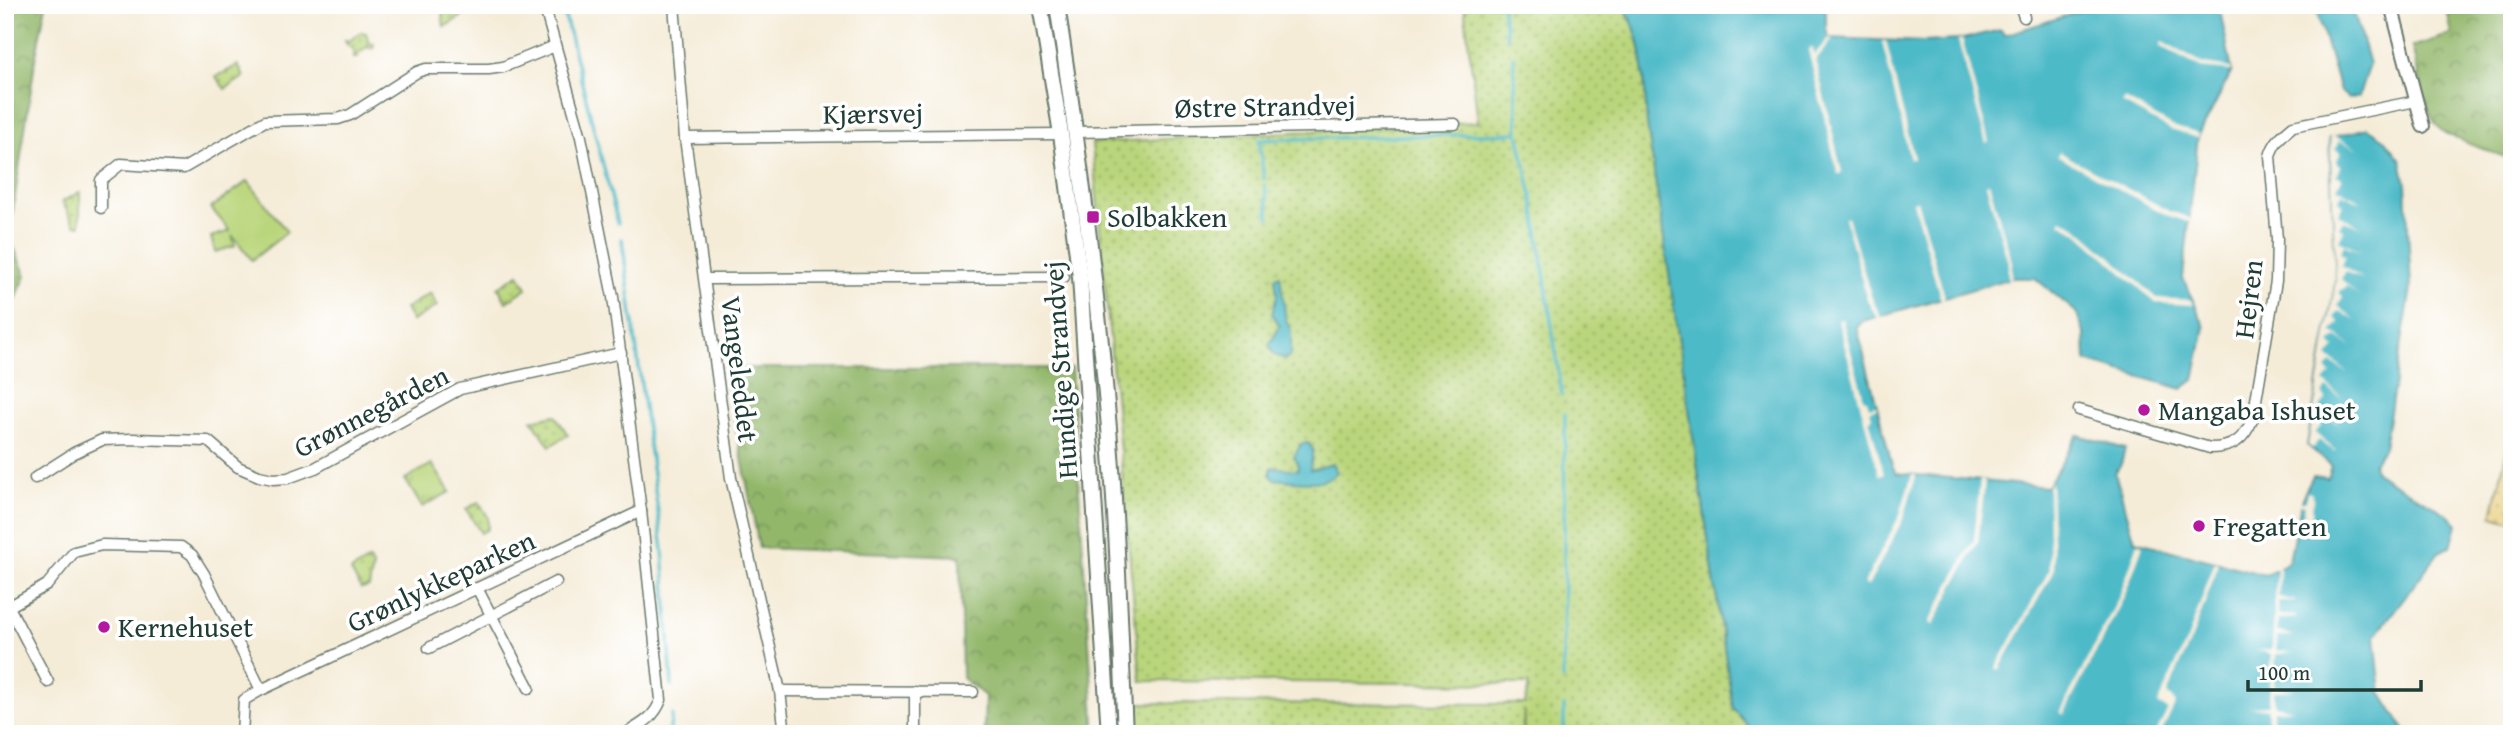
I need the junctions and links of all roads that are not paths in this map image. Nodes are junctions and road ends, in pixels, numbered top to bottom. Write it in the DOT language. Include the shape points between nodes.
graph roads {
  1 [pos="544,5"];
  2 [pos="674,5"];
  3 [pos="1040,5"];
  4 [pos="1057,5"];
  5 [pos="2020,5"];
  6 [pos="2391,5"];
  7 [pos="2024,17"];
  8 [pos="555,46"];
  9 [pos="2416,101"];
  10 [pos="1455,124"];
  11 [pos="2423,127"];
  12 [pos="1069,133"];
  13 [pos="685,138"];
  14 [pos="101,208"];
  15 [pos="1064,277"];
  16 [pos="706,279"];
  17 [pos="621,353"];
  18 [pos="2079,411"];
  19 [pos="36,478"];
  20 [pos="641,511"];
  21 [pos="556,582"];
  22 [pos="477,588"];
  23 [pos="7,608"];
  24 [pos="491,615"];
  25 [pos="429,648"];
  26 [pos="48,682"];
  27 [pos="529,688"];
  28 [pos="261,690"];
  29 [pos="780,691"];
  30 [pos="915,691"];
  31 [pos="973,692"];
  32 [pos="915,730"];
  33 [pos="242,734"];
  34 [pos="625,734"];
  35 [pos="785,734"];
  36 [pos="1109,734"];
  37 [pos="1125,734"];
  1 -- 8 [label="street"];
  2 -- 13 [label="street, Vangeleddet"];
  3 -- 12 [label="main road, Hundige Strandvej"];
  4 -- 12 [label="main road, Hundige Strandvej"];
  5 -- 7 [label="street"];
  6 -- 9 [label="street"];
  8 -- 14 [label="street" via="489,69 417,72 338,119 265,121 184,168 121,164 101,180"];
  8 -- 17 [label="street" via="581,137"];
  9 -- 11 [label="street"];
  9 -- 18 [label="street, Hejren" via="2293,126 2273,146 2276,281 2253,418 2237,443 2210,448"];
  10 -- 12 [label="street, Østre Strandvej"];
  12 -- 13 [label="street, Kjærsvej"];
  12 -- 36 [label="main road, Hundige Strandvej"];
  12 -- 37 [label="main road, Hundige Strandvej" via="1107,406"];
  13 -- 16 [label="street, Vangeleddet"];
  15 -- 16 [label="street"];
  16 -- 29 [label="street, Vangeleddet" via="731,478"];
  17 -- 19 [label="street, Grønnegården" via="460,389 315,468 288,478 259,476 239,467 208,441 132,439 102,440"];
  17 -- 20 [label="street"];
  20 -- 22 [label="street, Grønlykkeparken"];
  20 -- 34 [label="street" via="661,700 656,713"];
  21 -- 24 [label="street"];
  22 -- 24 [label="street"];
  22 -- 28 [label="street, Grønlykkeparken"];
  23 -- 26 [label="street"];
  23 -- 28 [label="street" via="47,585 74,552 102,545 181,547 204,574"];
  24 -- 25 [label="street"];
  24 -- 27 [label="street"];
  28 -- 33 [label="street, Grønlykkeparken" via="244,700"];
  29 -- 30 [label="street"];
  29 -- 35 [label="street, Vangeleddet"];
  30 -- 31 [label="street"];
  30 -- 32 [label="street"];
}
